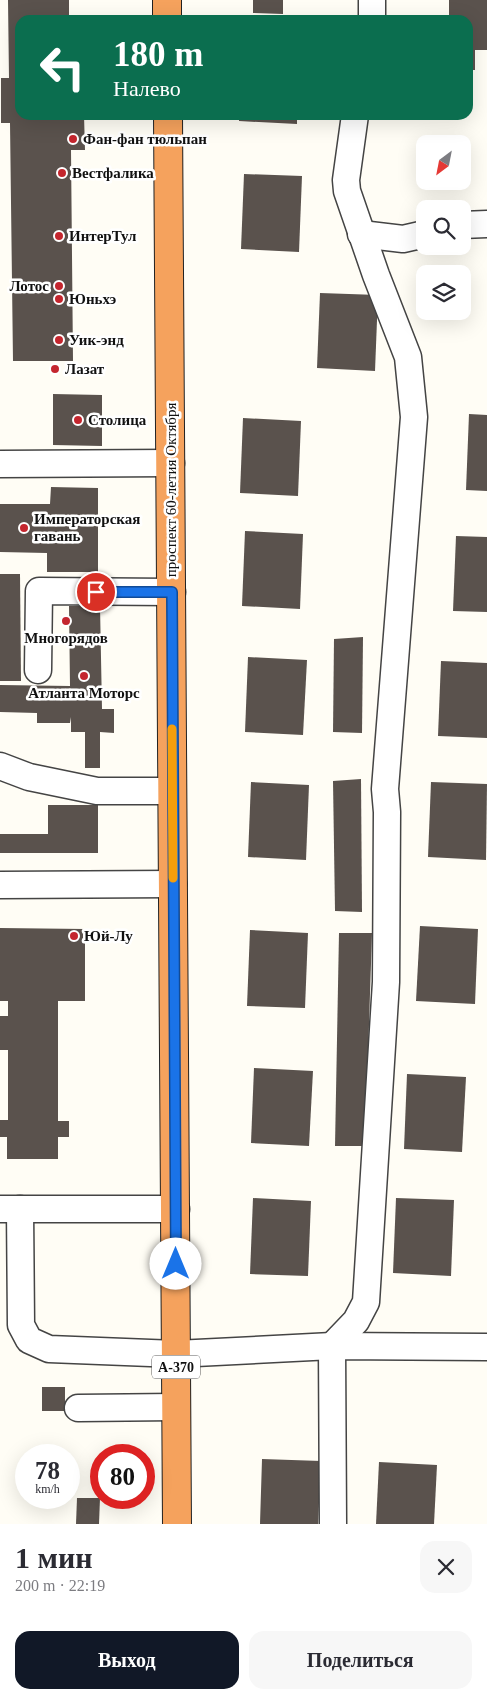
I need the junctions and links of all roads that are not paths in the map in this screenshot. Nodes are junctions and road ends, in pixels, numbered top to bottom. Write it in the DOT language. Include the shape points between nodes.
graph roads {
  1 [pos="167,0"];
  2 [pos="372,0"];
  3 [pos="167,15"];
  4 [pos="372,15"];
  5 [pos="168,120"];
  6 [pos="354,120"];
  7 [pos="487,224"];
  8 [pos="471,225"];
  9 [pos="361,234"];
  10 [pos="416,236"];
  11 [pos="171,463"];
  12 [pos="0,464"];
  13 [pos="172,592"];
  14 [pos="38,670"];
  15 [pos="0,766"];
  16 [pos="172,791"];
  17 [pos="173,884"];
  18 [pos="0,885"];
  19 [pos="10,1209"];
  20 [pos="176,1209"];
  21 [pos="332,1346"];
  22 [pos="487,1347"];
  23 [pos="176,1354"];
  24 [pos="176,1407"];
  25 [pos="78,1408"];
  26 [pos="177,1524"];
  27 [pos="333,1524"];
  1 -- 3 [label="highway"];
  2 -- 4 [label="street"];
  5 -- 11 [label="highway, проспект 60-летия Октября / А-370"];
  6 -- 9 [label="street" via="346,180"];
  7 -- 8 [label="street"];
  9 -- 10 [label="street" via="403,239"];
  9 -- 21 [label="street" via="408,356 414,417 385,789 386,982 366,1302 356,1321"];
  11 -- 12 [label="street"];
  11 -- 13 [label="highway, проспект 60-летия Октября / А-370"];
  13 -- 14 [label="street" via="39,591"];
  13 -- 16 [label="highway, проспект 60-летия Октября / А-370"];
  15 -- 16 [label="street" via="30,777 97,791"];
  16 -- 17 [label="highway, проспект 60-летия Октября / А-370"];
  17 -- 18 [label="street"];
  17 -- 20 [label="highway, проспект 60-летия Октября / А-370"];
  19 -- 20 [label="street"];
  19 -- 23 [label="street" via="21,1325 29,1340 49,1349"];
  20 -- 23 [label="highway, проспект 60-летия Октября / А-370"];
  21 -- 22 [label="street"];
  21 -- 23 [label="street"];
  21 -- 27 [label="street"];
  23 -- 24 [label="highway, проспект 60-летия Октября / А-370"];
  24 -- 25 [label="street"];
  24 -- 26 [label="highway, проспект 60-летия Октября / А-370"];
}
